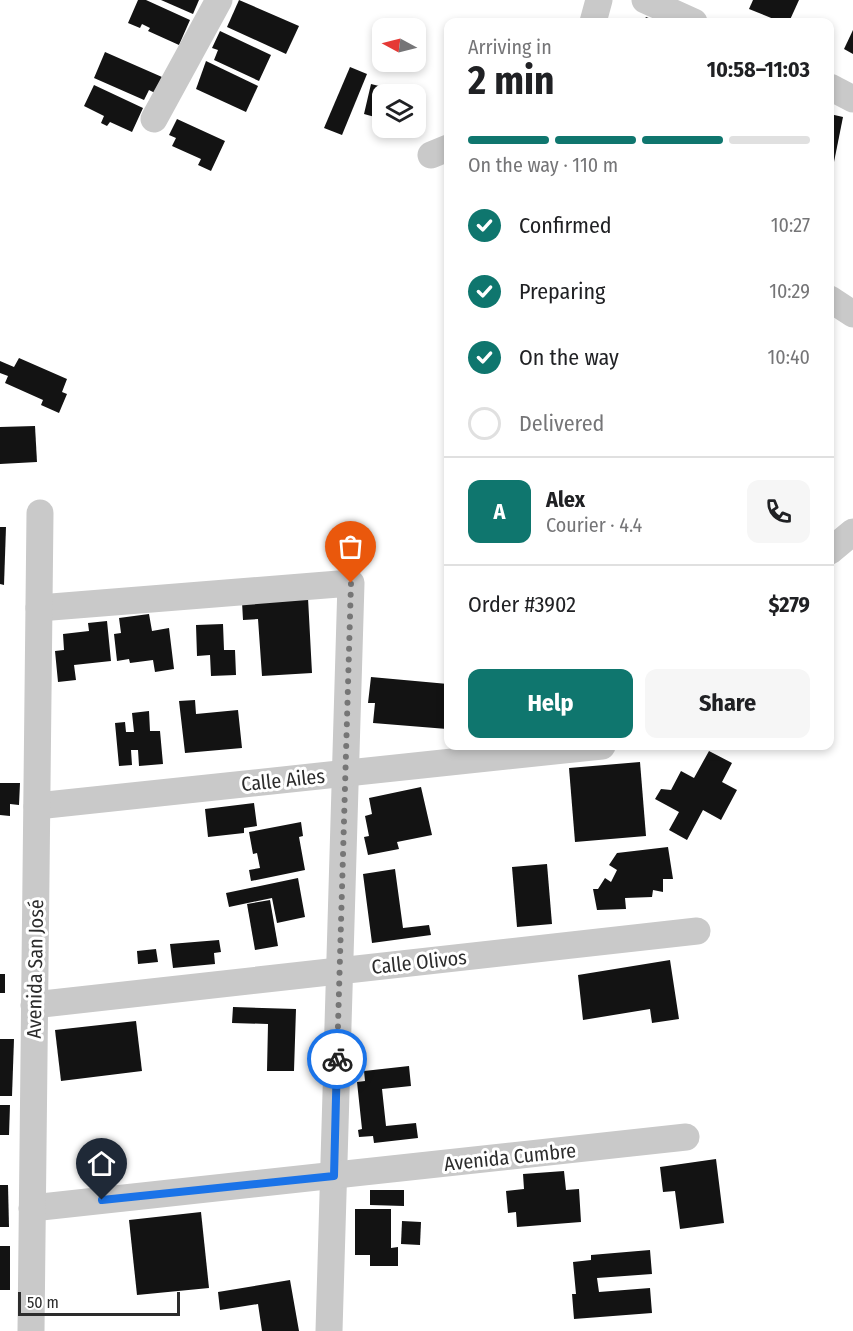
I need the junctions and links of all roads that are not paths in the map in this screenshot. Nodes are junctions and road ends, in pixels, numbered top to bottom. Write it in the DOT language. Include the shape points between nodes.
graph roads {
  1 [pos="219,0"];
  2 [pos="599,0"];
  3 [pos="645,0"];
  4 [pos="594,18"];
  5 [pos="685,18"];
  6 [pos="834,89"];
  7 [pos="853,99"];
  8 [pos="154,119"];
  9 [pos="834,302"];
  10 [pos="853,314"];
  11 [pos="40,513"];
  12 [pos="853,532"];
  13 [pos="834,548"];
  14 [pos="39,608"];
  15 [pos="564,750"];
  16 [pos="346,773"];
  17 [pos="37,806"];
  18 [pos="696,931"];
  19 [pos="340,971"];
  20 [pos="34,1005"];
  21 [pos="686,1137"];
  22 [pos="334,1176"];
  23 [pos="32,1208"];
  24 [pos="31,1331"];
  25 [pos="329,1331"];
  1 -- 8 [label="street"];
  2 -- 4 [label="street"];
  3 -- 5 [label="street"];
  6 -- 7 [label="street"];
  9 -- 10 [label="street"];
  11 -- 14 [label="street"];
  12 -- 13 [label="street"];
  14 -- 16 [label="street" via="351,583"];
  14 -- 17 [label="street, Avenida San José"];
  15 -- 16 [label="street, Calle Ailes"];
  16 -- 17 [label="street, Calle Ailes"];
  16 -- 19 [label="street"];
  17 -- 20 [label="street, Avenida San José"];
  18 -- 19 [label="street, Calle Olivos"];
  19 -- 20 [label="street, Calle Olivos"];
  19 -- 22 [label="street"];
  20 -- 23 [label="street, Avenida San José"];
  21 -- 22 [label="street, Avenida Cumbre"];
  22 -- 23 [label="street, Avenida Cumbre"];
  22 -- 25 [label="street"];
  23 -- 24 [label="street, Avenida San José"];
}
